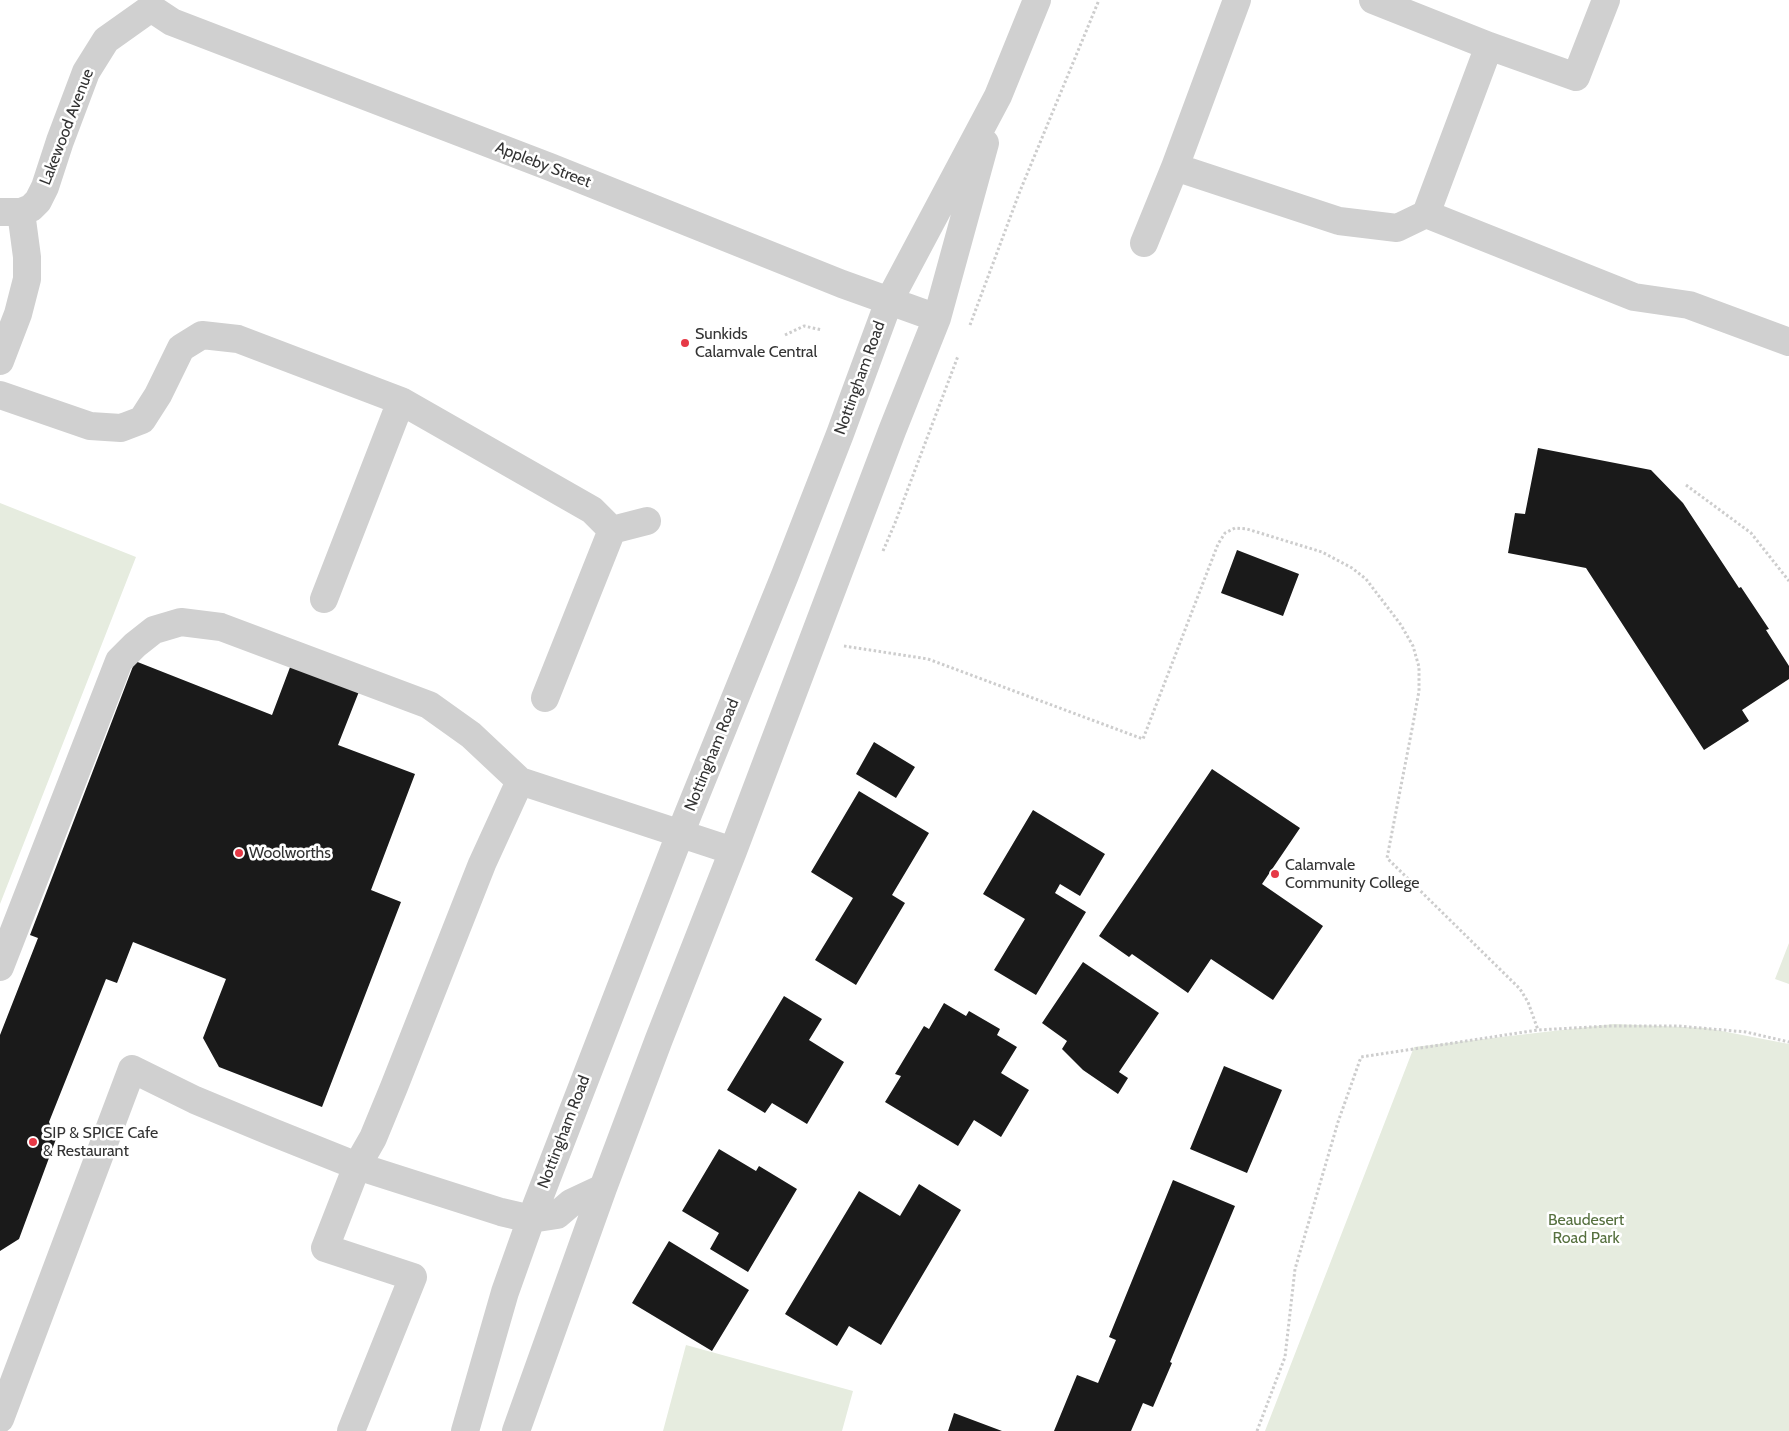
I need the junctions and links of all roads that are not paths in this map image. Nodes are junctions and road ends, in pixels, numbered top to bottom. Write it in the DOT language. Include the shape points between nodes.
graph roads {
  1 [pos="1037,0"];
  2 [pos="1237,0"];
  3 [pos="1373,0"];
  4 [pos="1606,0"];
  5 [pos="150,4"];
  6 [pos="1489,46"];
  7 [pos="998,96"];
  8 [pos="1175,167"];
  9 [pos="10,212"];
  10 [pos="1426,214"];
  11 [pos="1144,243"];
  12 [pos="888,300"];
  13 [pos="937,318"];
  14 [pos="1789,342"];
  15 [pos="0,361"];
  16 [pos="0,395"];
  17 [pos="401,401"];
  18 [pos="647,521"];
  19 [pos="612,530"];
  20 [pos="324,599"];
  21 [pos="545,698"];
  22 [pos="520,781"];
  23 [pos="680,834"];
  24 [pos="733,851"];
  25 [pos="0,968"];
  26 [pos="357,1166"];
  27 [pos="603,1188"];
  28 [pos="531,1219"];
  29 [pos="0,1419"];
  30 [pos="351,1431"];
  31 [pos="465,1431"];
  32 [pos="516,1431"];
  1 -- 7 [label="street, Nottingham Road"];
  2 -- 8 [label="street"];
  3 -- 6 [label="street"];
  4 -- 6 [label="street" via="1576,77"];
  5 -- 9 [label="street, Lakewood Avenue" via="106,40 86,72 38,201 30,208"];
  5 -- 12 [label="street, Appleby Street" via="172,22"];
  6 -- 10 [label="street"];
  7 -- 12 [label="street, Nottingham Road"];
  7 -- 13 [label="street, Nottingham Road"];
  8 -- 10 [label="street" via="1340,221 1397,228"];
  8 -- 11 [label="street"];
  9 -- 15 [label="street" via="27,257 27,279"];
  10 -- 14 [label="street" via="1634,297 1689,305"];
  12 -- 13 [label="street, Appleby Street"];
  12 -- 23 [label="street, Nottingham Road" via="840,434"];
  13 -- 24 [label="street, Nottingham Road"];
  16 -- 17 [label="street" via="90,426 121,428 142,420 180,348 202,335 238,339"];
  17 -- 19 [label="street" via="592,510"];
  17 -- 20 [label="street"];
  18 -- 19 [label="street"];
  19 -- 21 [label="street"];
  22 -- 23 [label="street"];
  22 -- 25 [label="street" via="471,735 429,705 221,627 181,622 154,630 119,661"];
  22 -- 26 [label="street" via="482,864 380,1121"];
  23 -- 24 [label="street"];
  23 -- 28 [label="street, Nottingham Road"];
  24 -- 27 [label="street, Nottingham Road"];
  26 -- 28 [label="street"];
  26 -- 29 [label="street" via="195,1100 132,1069"];
  26 -- 30 [label="street" via="325,1248 412,1277"];
  27 -- 28 [label="street" via="571,1203 557,1215"];
  27 -- 32 [label="street, Nottingham Road"];
  28 -- 31 [label="street, Nottingham Road" via="505,1292"];
}
